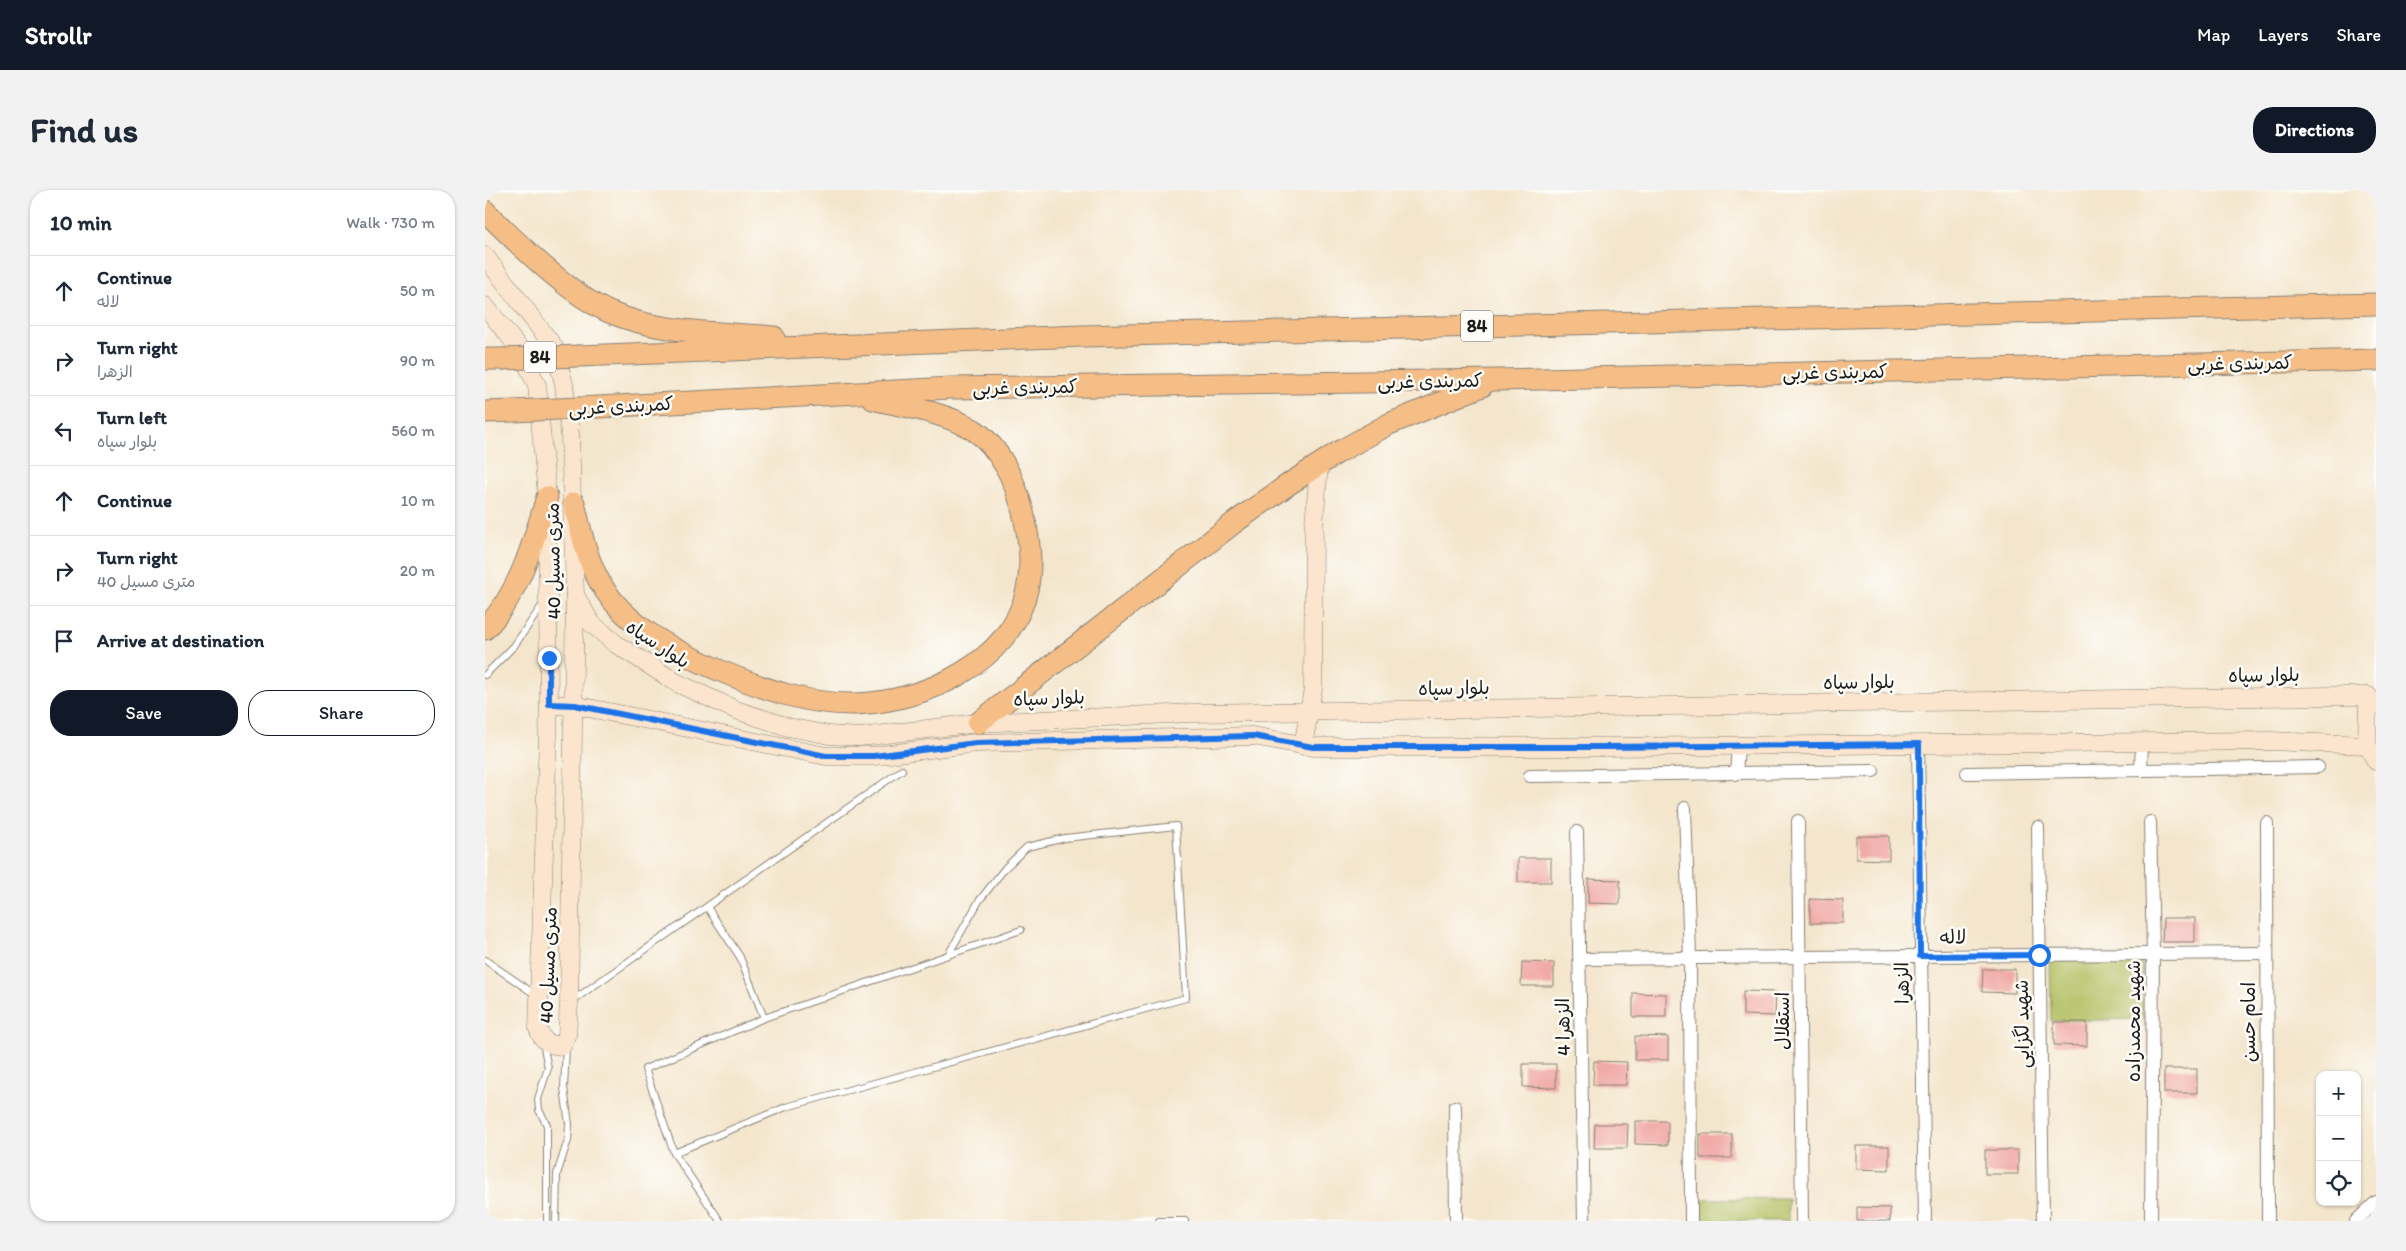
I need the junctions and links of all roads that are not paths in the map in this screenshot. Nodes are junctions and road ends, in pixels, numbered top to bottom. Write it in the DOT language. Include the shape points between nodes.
graph roads {
  1 [pos="485,211"];
  2 [pos="485,256"];
  3 [pos="2376,304"];
  4 [pos="485,306"];
  5 [pos="816,347"];
  6 [pos="493,359"];
  7 [pos="2376,360"];
  8 [pos="1496,380"];
  9 [pos="851,394"];
  10 [pos="485,412"];
  11 [pos="1319,465"];
  12 [pos="547,496"];
  13 [pos="574,503"];
  14 [pos="575,595"];
  15 [pos="549,596"];
  16 [pos="485,629"];
  17 [pos="485,675"];
  18 [pos="2372,701"];
  19 [pos="549,704"];
  20 [pos="575,705"];
  21 [pos="1309,711"];
  22 [pos="978,722"];
  23 [pos="950,726"];
  24 [pos="2142,742"];
  25 [pos="1919,744"];
  26 [pos="2367,745"];
  27 [pos="951,746"];
  28 [pos="1303,746"];
  29 [pos="1738,746"];
  30 [pos="2376,761"];
  31 [pos="2318,767"];
  32 [pos="902,770"];
  33 [pos="2141,770"];
  34 [pos="1873,771"];
  35 [pos="1967,773"];
  36 [pos="1737,774"];
  37 [pos="1530,776"];
  38 [pos="1685,808"];
  39 [pos="1798,821"];
  40 [pos="2150,822"];
  41 [pos="2267,823"];
  42 [pos="2038,827"];
  43 [pos="1577,832"];
  44 [pos="707,907"];
  45 [pos="1021,930"];
  46 [pos="2266,952"];
  47 [pos="2153,954"];
  48 [pos="948,955"];
  49 [pos="2039,955"];
  50 [pos="1800,956"];
  51 [pos="1920,956"];
  52 [pos="1690,958"];
  53 [pos="1581,959"];
  54 [pos="485,960"];
  55 [pos="539,997"];
  56 [pos="569,1003"];
  57 [pos="764,1018"];
  58 [pos="567,1036"];
  59 [pos="542,1039"];
  60 [pos="1455,1107"];
  61 [pos="674,1153"];
  62 [pos="2376,1202"];
  63 [pos="1185,1220"];
  64 [pos="547,1221"];
  65 [pos="556,1221"];
  66 [pos="720,1221"];
  67 [pos="1159,1221"];
  68 [pos="1457,1221"];
  69 [pos="1584,1221"];
  70 [pos="1691,1221"];
  71 [pos="1802,1221"];
  72 [pos="1925,1221"];
  73 [pos="2043,1221"];
  74 [pos="2151,1221"];
  75 [pos="2268,1221"];
  76 [pos="2356,1221"];
  1 -- 5 [label="highway" via="576,292 609,312 654,325 777,338"];
  2 -- 13 [label="main road, 40 متری مسیل" via="554,347 564,384"];
  3 -- 5 [label="highway, 84" via="1082,336"];
  4 -- 12 [label="main road, 40 متری مسیل" via="519,348 537,385"];
  5 -- 6 [label="highway, 84, bridge"];
  7 -- 8 [label="highway, کمربندی غربی"];
  8 -- 9 [label="highway, کمربندی غربی" via="951,388"];
  8 -- 11 [label="highway" via="1389,424"];
  9 -- 10 [label="highway, کمربندی غربی, bridge"];
  9 -- 13 [label="highway" via="932,413 974,431 1000,458 1021,507 1029,538 1030,566 1027,591 1019,612 1004,636 987,654 929,690 885,701 853,704 823,701 775,691 685,655 629,618 605,591 587,553"];
  11 -- 21 [label="main road" via="1314,525 1313,689"];
  11 -- 22 [label="highway" via="1235,522"];
  12 -- 15 [label="main road, 40 متری مسیل"];
  12 -- 16 [label="highway" via="524,571"];
  13 -- 14 [label="main road, 40 متری مسیل"];
  14 -- 20 [label="main road, 40 متری مسیل"];
  14 -- 23 [label="main road, بلوار سپاه" via="591,623 616,644 677,683 737,710 829,735 860,736"];
  15 -- 17 [label="lane" via="514,646"];
  15 -- 19 [label="main road, 40 متری مسیل"];
  18 -- 21 [label="main road, بلوار سپاه"];
  18 -- 26 [label="main road"];
  19 -- 20 [label="main road"];
  19 -- 55 [label="main road, 40 متری مسیل"];
  20 -- 27 [label="main road" via="826,756 874,756"];
  20 -- 56 [label="main road, 40 متری مسیل"];
  21 -- 22 [label="main road, بلوار سپاه"];
  21 -- 28 [label="main road"];
  22 -- 23 [label="main road, بلوار سپاه"];
  23 -- 27 [label="main road"];
  24 -- 25 [label="main road"];
  24 -- 26 [label="main road" via="2271,741"];
  24 -- 33 [label="street"];
  25 -- 29 [label="main road"];
  25 -- 51 [label="street, الزهرا"];
  26 -- 30 [label="main road"];
  27 -- 28 [label="main road" via="1253,736"];
  28 -- 29 [label="main road"];
  29 -- 36 [label="street"];
  31 -- 33 [label="street"];
  32 -- 44 [label="lane"];
  33 -- 35 [label="street"];
  34 -- 36 [label="street"];
  36 -- 37 [label="street"];
  38 -- 52 [label="street"];
  39 -- 50 [label="street, استقلال"];
  40 -- 47 [label="street, شهید محمدزاده"];
  41 -- 46 [label="street, امام حسن"];
  42 -- 49 [label="street, شهید لگزایی"];
  43 -- 53 [label="street, الزهرا 4"];
  44 -- 56 [label="lane"];
  44 -- 57 [label="lane" via="740,957"];
  45 -- 48 [label="lane"];
  46 -- 47 [label="street, لاله"];
  46 -- 75 [label="street, امام حسن"];
  47 -- 49 [label="street, لاله"];
  47 -- 74 [label="street, شهید محمدزاده"];
  48 -- 57 [label="lane"];
  48 -- 61 [label="lane" via="979,901 1027,847 1065,838 1176,826 1186,998 786,1107"];
  49 -- 51 [label="street, لاله"];
  49 -- 73 [label="street, شهید لگزایی"];
  50 -- 51 [label="street, لاله"];
  50 -- 52 [label="street, لاله"];
  50 -- 71 [label="street, استقلال"];
  51 -- 72 [label="street, الزهرا"];
  52 -- 53 [label="street, لاله"];
  52 -- 70 [label="street"];
  53 -- 69 [label="street, الزهرا 4"];
  54 -- 55 [label="lane"];
  55 -- 59 [label="main road, 40 متری مسیل" via="538,1029"];
  56 -- 58 [label="main road, 40 متری مسیل"];
  57 -- 61 [label="lane" via="645,1069"];
  58 -- 59 [label="main road, 40 متری مسیل" via="562,1046 551,1045"];
  58 -- 65 [label="lane" via="563,1088 569,1124 568,1140 557,1174"];
  59 -- 64 [label="lane" via="548,1068 539,1099 539,1110 547,1125"];
  60 -- 68 [label="street"];
  61 -- 66 [label="lane"];
  62 -- 76 [label="street"];
  63 -- 67 [label="lane"];
}
